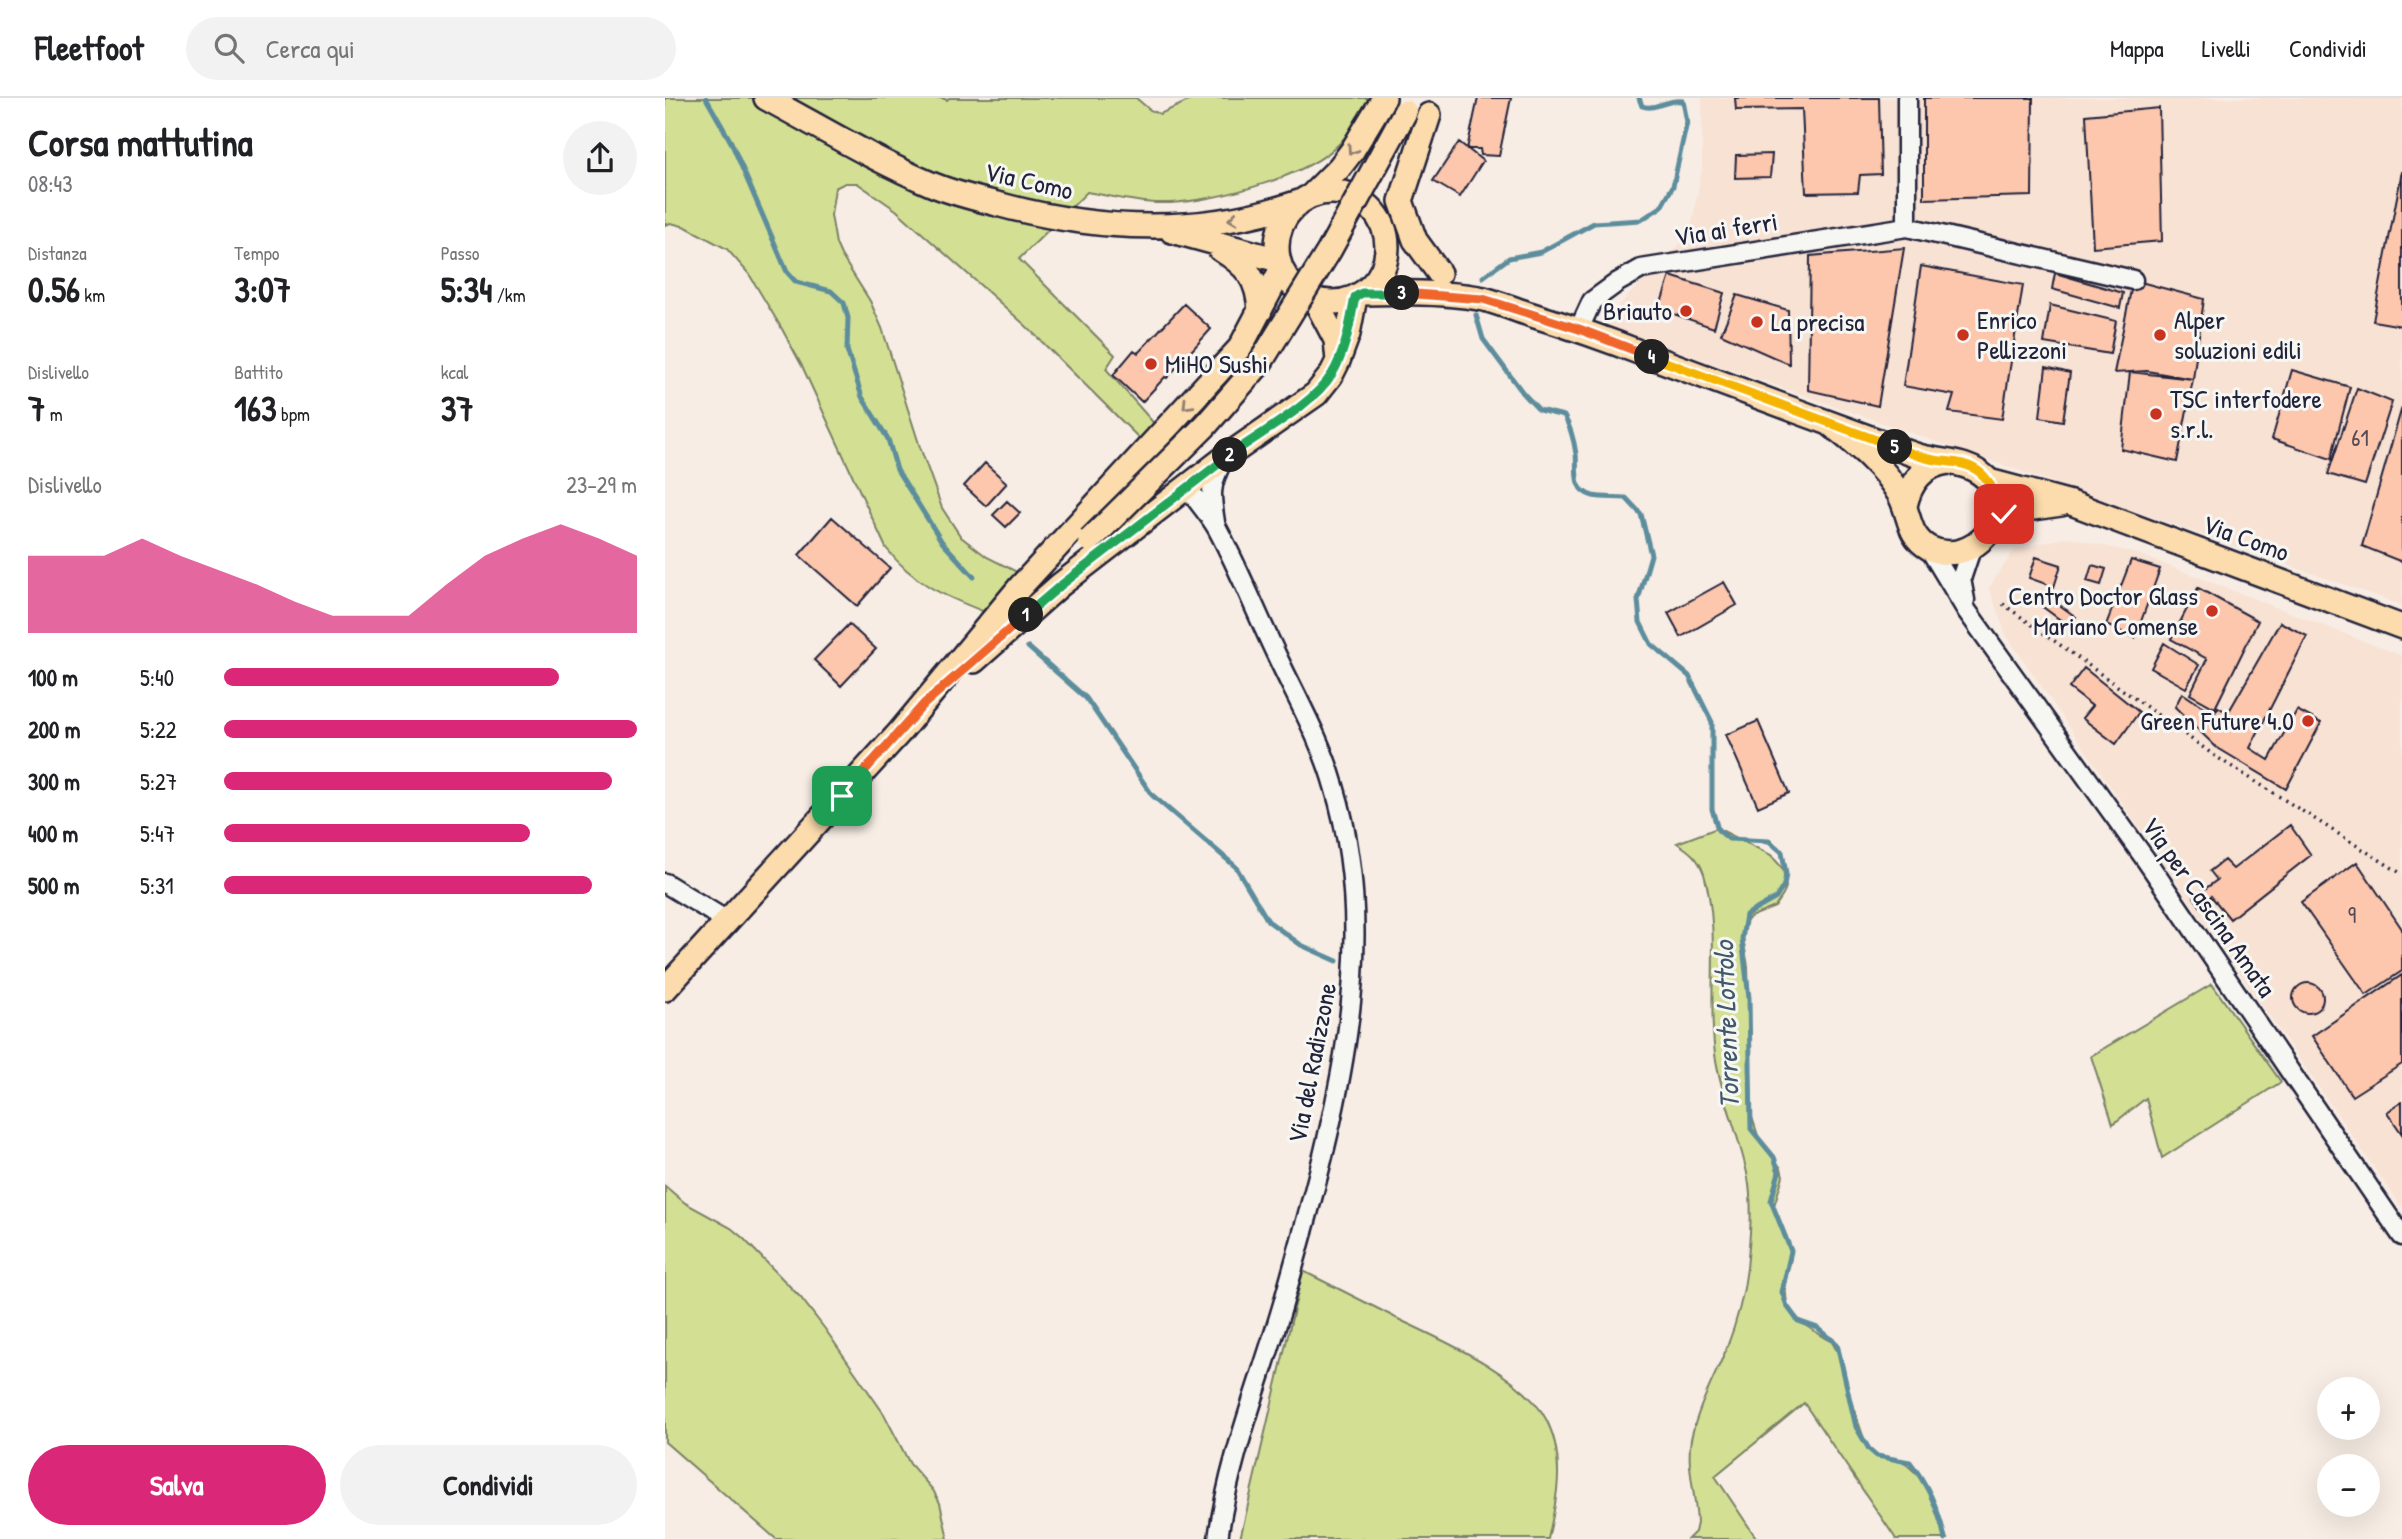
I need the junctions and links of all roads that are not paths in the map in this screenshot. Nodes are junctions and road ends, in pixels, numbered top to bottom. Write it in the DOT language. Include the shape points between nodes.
graph roads {
  1 [pos="766,98"];
  2 [pos="1384,98"];
  3 [pos="1907,98"];
  4 [pos="1408,105"];
  5 [pos="1433,106"];
  6 [pos="1306,199"];
  7 [pos="1382,225"];
  8 [pos="1156,227"];
  9 [pos="1907,227"];
  10 [pos="1202,239"];
  11 [pos="1280,265"];
  12 [pos="1439,273"];
  13 [pos="2133,280"];
  14 [pos="1359,295"];
  15 [pos="1483,299"];
  16 [pos="1315,300"];
  17 [pos="1260,311"];
  18 [pos="1579,329"];
  19 [pos="1338,361"];
  20 [pos="1829,423"];
  21 [pos="1223,460"];
  22 [pos="1948,462"];
  23 [pos="1989,481"];
  24 [pos="1188,488"];
  25 [pos="2071,503"];
  26 [pos="1905,506"];
  27 [pos="1995,519"];
  28 [pos="1216,526"];
  29 [pos="1929,548"];
  30 [pos="1971,549"];
  31 [pos="1967,611"];
  32 [pos="2402,626"];
  33 [pos="924,704"];
  34 [pos="665,883"];
  35 [pos="727,922"];
  36 [pos="665,989"];
  37 [pos="2402,1236"];
  38 [pos="1218,1539"];
  1 -- 8 [label="main road, Via Como" via="902,171 954,192 1025,212 1096,224"];
  2 -- 6 [label="main road, one-way" via="1352,151"];
  3 -- 9 [label="street"];
  4 -- 33 [label="main road, bridge" via="1329,251 1260,363 1205,426"];
  5 -- 7 [label="main road" via="1389,188"];
  5 -- 12 [label="main road" via="1401,201 1415,240"];
  6 -- 7 [label="main road" via="1333,192 1355,197 1370,206"];
  6 -- 8 [label="main road, Via Como, one-way" via="1237,219"];
  6 -- 11 [label="main road" via="1286,216 1278,232"];
  7 -- 12 [label="main road"];
  7 -- 14 [label="main road" via="1387,241 1385,262 1378,277"];
  8 -- 10 [label="main road"];
  9 -- 13 [label="street, Via ai ferri"];
  9 -- 18 [label="street, Via ai ferri" via="1641,269 1593,301"];
  10 -- 11 [label="main road"];
  10 -- 17 [label="main road" via="1249,273 1259,294"];
  11 -- 16 [label="main road" via="1295,288"];
  11 -- 17 [label="main road"];
  12 -- 15 [label="main road"];
  14 -- 15 [label="main road" via="1400,292"];
  14 -- 16 [label="main road" via="1333,302"];
  14 -- 19 [label="main road"];
  15 -- 18 [label="main road"];
  16 -- 19 [label="main road" via="1336,340"];
  17 -- 33 [label="main road, one-way" via="1240,348 1020,587"];
  18 -- 20 [label="main road"];
  19 -- 21 [label="main road" via="1316,394"];
  20 -- 22 [label="main road"];
  20 -- 26 [label="main road" via="1873,461"];
  21 -- 24 [label="main road"];
  21 -- 28 [label="street" via="1212,483"];
  22 -- 23 [label="main road" via="1972,467"];
  22 -- 26 [label="main road" via="1919,474"];
  23 -- 25 [label="main road, Via Como"];
  23 -- 27 [label="main road" via="1997,506"];
  24 -- 28 [label="street"];
  24 -- 33 [label="main road" via="1060,586"];
  25 -- 27 [label="main road, Via Como" via="2012,511"];
  25 -- 32 [label="main road, Via Como"];
  26 -- 29 [label="main road" via="1912,530"];
  27 -- 30 [label="main road" via="1983,541"];
  28 -- 38 [label="street, Via del Radizzone" via="1334,784 1354,907 1355,971 1349,1031 1327,1133 1282,1306 1241,1429"];
  29 -- 30 [label="main road" via="1944,553"];
  29 -- 31 [label="street, Via per Cascina Amata"];
  30 -- 31 [label="street, Via per Cascina Amata" via="1961,579"];
  31 -- 37 [label="street, Via per Cascina Amata" via="2145,860"];
  33 -- 35 [label="main road"];
  34 -- 35 [label="street"];
  35 -- 36 [label="main road"];
}
